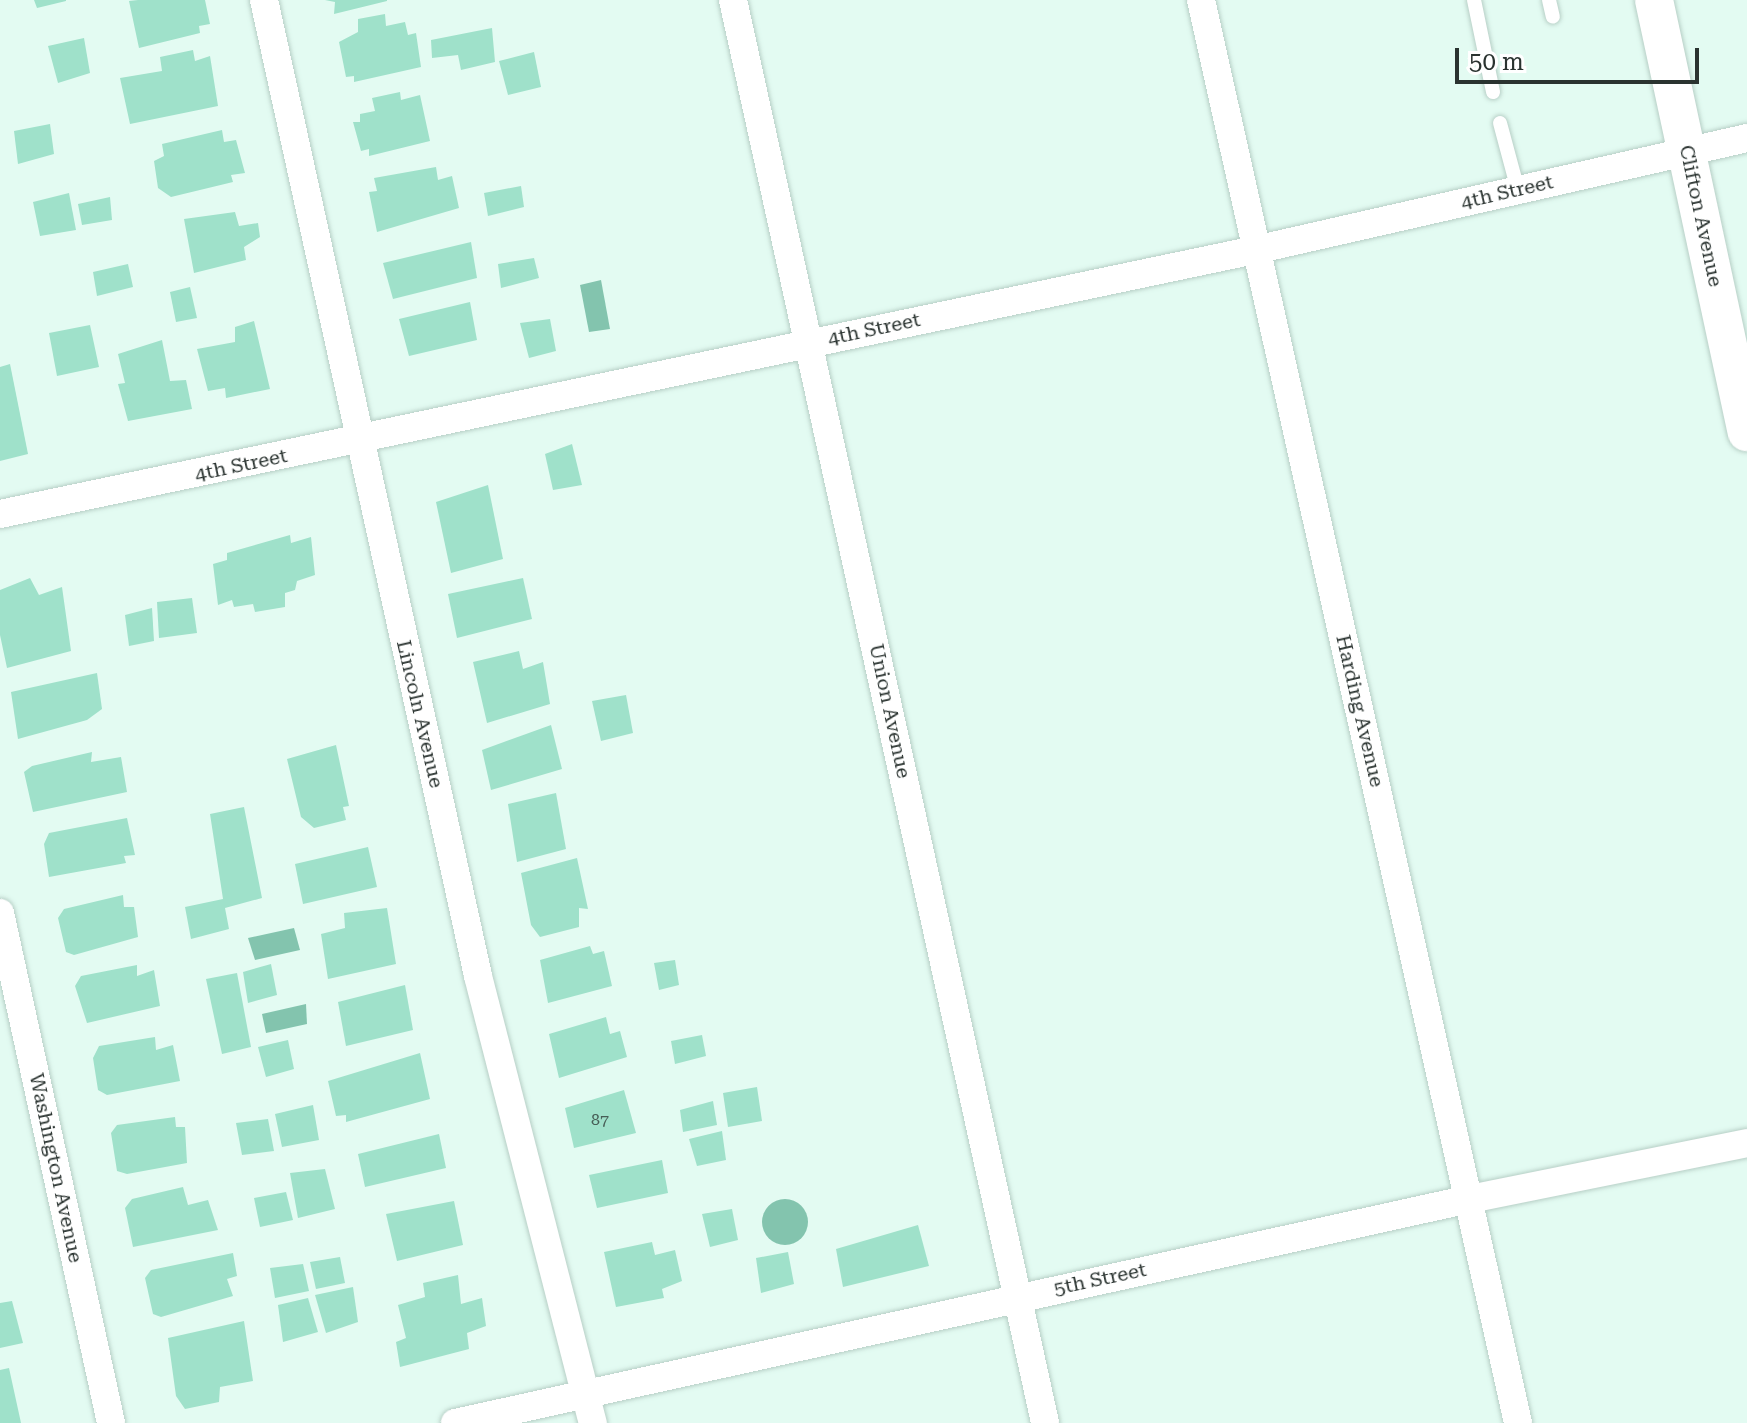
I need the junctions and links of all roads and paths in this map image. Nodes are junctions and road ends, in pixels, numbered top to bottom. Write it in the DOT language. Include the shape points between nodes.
graph roads {
  1 [pos="264,0"];
  2 [pos="733,0"];
  3 [pos="1201,0"];
  4 [pos="1474,0"];
  5 [pos="1549,0"];
  6 [pos="1654,0"];
  7 [pos="1553,17"];
  8 [pos="1493,92"];
  9 [pos="1500,123"];
  10 [pos="1747,138"];
  11 [pos="1687,151"];
  12 [pos="1518,190"];
  13 [pos="1255,250"];
  14 [pos="810,342"];
  15 [pos="1747,432"];
  16 [pos="359,440"];
  17 [pos="0,514"];
  18 [pos="0,913"];
  19 [pos="1747,1143"];
  20 [pos="1470,1199"];
  21 [pos="1018,1297"];
  22 [pos="590,1410"];
  23 [pos="111,1423"];
  24 [pos="455,1423"];
  25 [pos="1045,1423"];
  26 [pos="1518,1423"];
  1 -- 16 [label="street, Lincoln Avenue"];
  2 -- 14 [label="street, Union Avenue"];
  3 -- 13 [label="street, Harding Avenue"];
  4 -- 8 [label="lane"];
  5 -- 7 [label="lane"];
  6 -- 11 [label="main road, Clifton Avenue"];
  9 -- 12 [label="lane"];
  10 -- 11 [label="street, 4th Street"];
  11 -- 12 [label="street, 4th Street"];
  11 -- 15 [label="main road, Clifton Avenue"];
  12 -- 13 [label="street, 4th Street"];
  13 -- 14 [label="street, 4th Street"];
  13 -- 20 [label="street, Harding Avenue"];
  14 -- 16 [label="street, 4th Street"];
  14 -- 21 [label="street, Union Avenue"];
  16 -- 17 [label="street, 4th Street"];
  16 -- 22 [label="street, Lincoln Avenue" via="478,976"];
  18 -- 23 [label="street, Washington Avenue"];
  19 -- 20 [label="street, 5th Street"];
  20 -- 21 [label="street, 5th Street"];
  20 -- 26 [label="street, Harding Avenue"];
  21 -- 22 [label="street, 5th Street"];
  21 -- 25 [label="street, Union Avenue"];
  22 -- 24 [label="street, 5th Street"];
}
